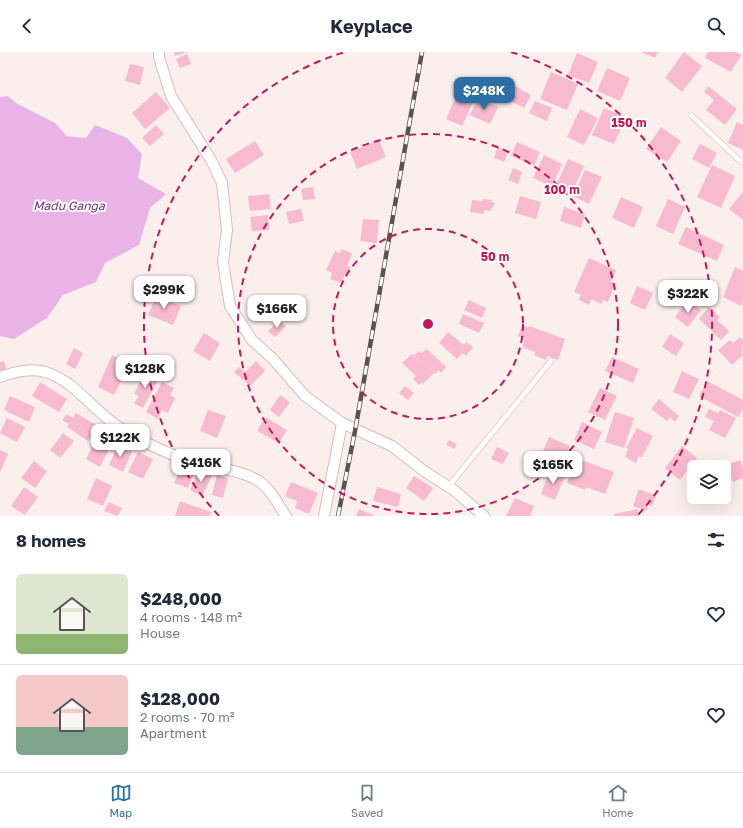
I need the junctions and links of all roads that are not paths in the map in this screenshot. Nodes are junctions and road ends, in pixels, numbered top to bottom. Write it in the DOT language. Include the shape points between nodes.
graph roads {
  1 [pos="159,52"];
  2 [pos="691,115"];
  3 [pos="743,162"];
  4 [pos="551,360"];
  5 [pos="0,377"];
  6 [pos="342,423"];
  7 [pos="448,487"];
  8 [pos="286,516"];
  9 [pos="324,516"];
  10 [pos="484,516"];
  1 -- 6 [label="street" via="171,96 211,160 222,183 227,230 223,262 230,306 252,340 274,359 305,396"];
  2 -- 3 [label="lane"];
  4 -- 7 [label="lane"];
  5 -- 8 [label="street" via="33,370 58,377 104,417 158,450 243,474 260,482 269,490"];
  6 -- 7 [label="street" via="392,446"];
  6 -- 9 [label="street"];
  7 -- 10 [label="street"];
}
